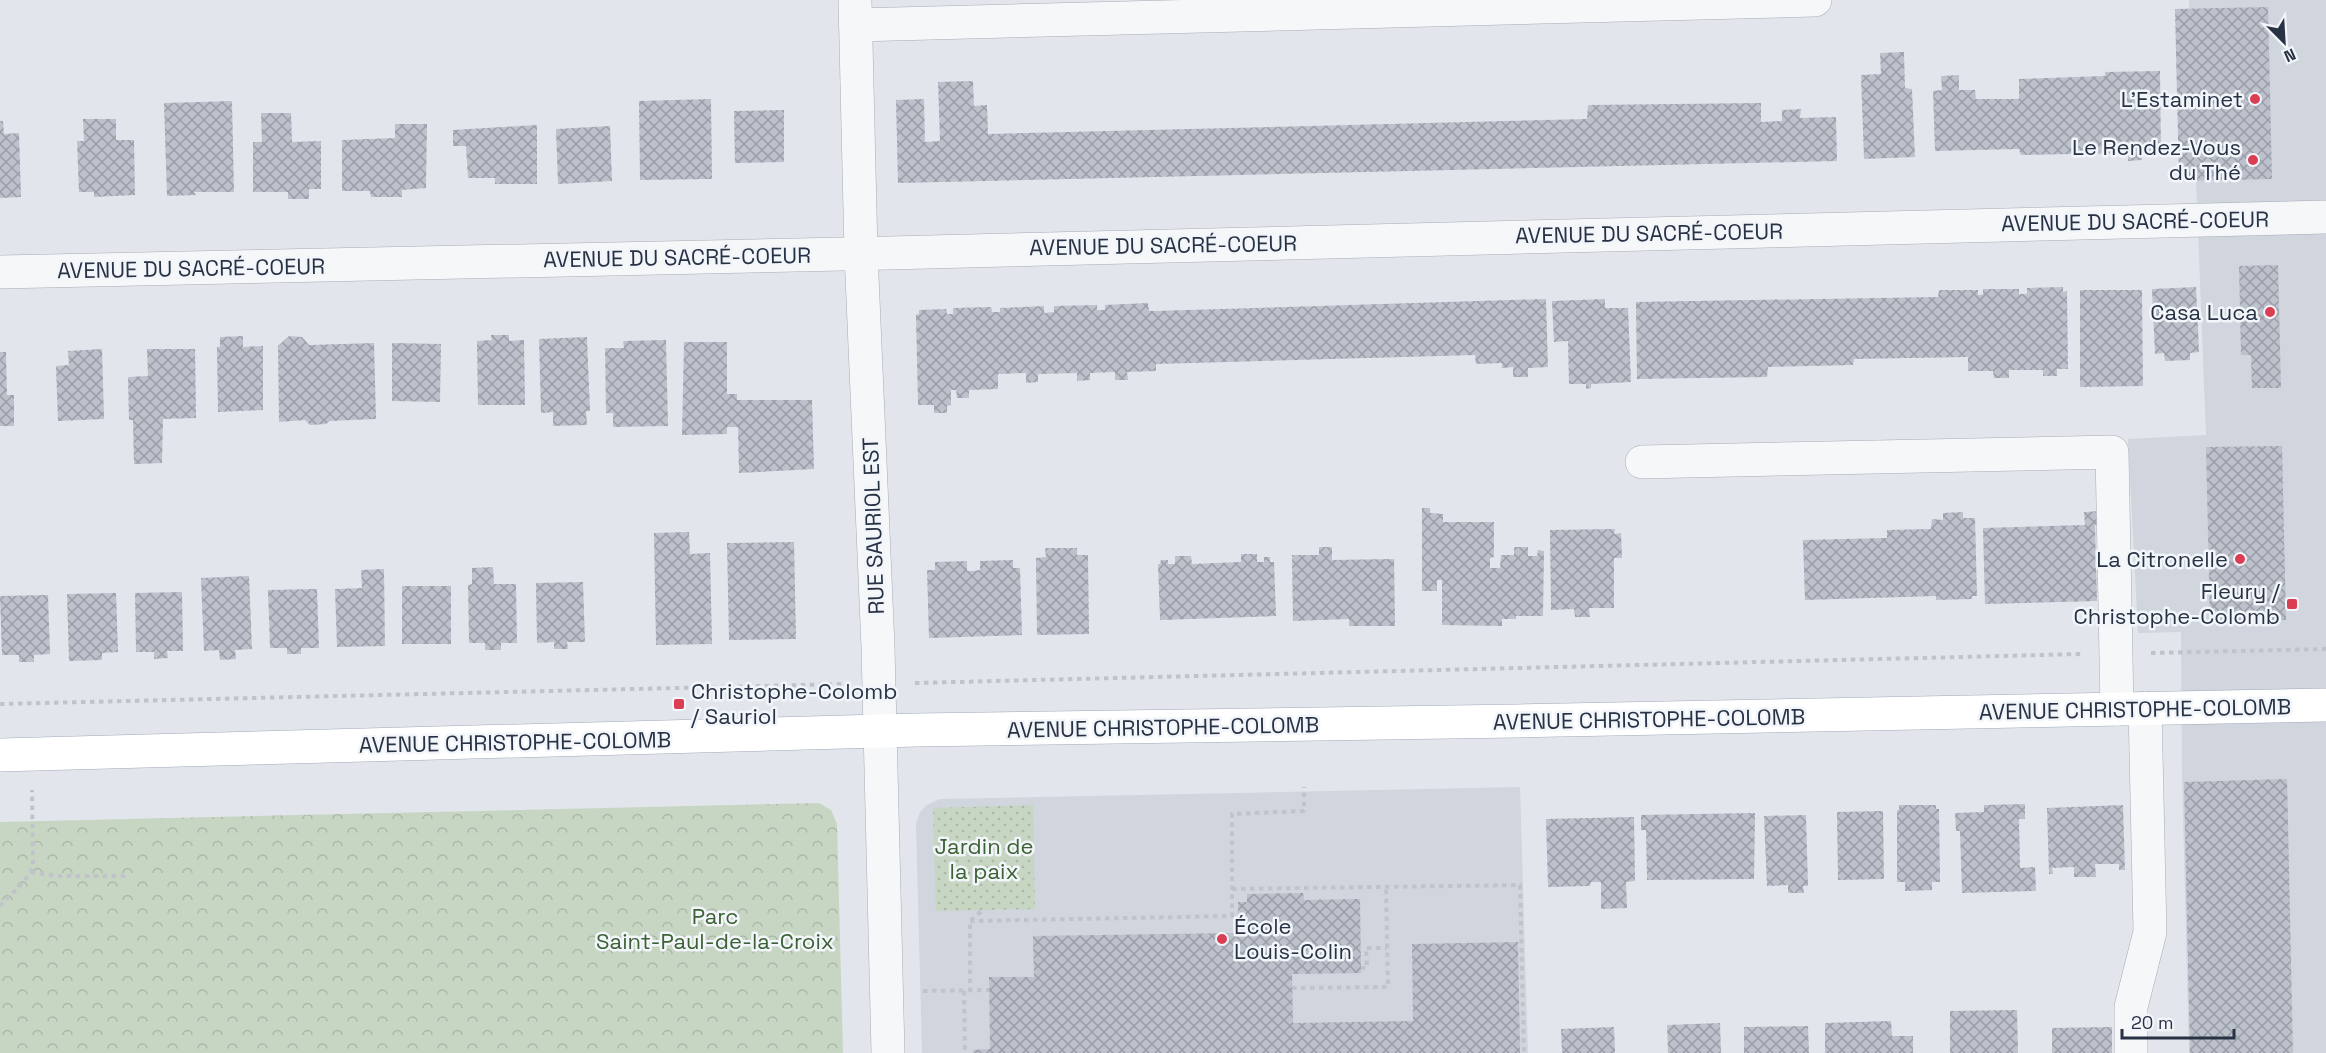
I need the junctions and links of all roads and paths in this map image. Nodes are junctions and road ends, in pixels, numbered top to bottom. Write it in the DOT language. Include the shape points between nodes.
graph roads {
  1 [pos="1815,0"];
  2 [pos="855,12"];
  3 [pos="2326,217"];
  4 [pos="861,253"];
  5 [pos="0,272"];
  6 [pos="1642,462"];
  7 [pos="2326,649"];
  8 [pos="2090,653"];
  9 [pos="2143,653"];
  10 [pos="930,682"];
  11 [pos="809,685"];
  12 [pos="0,704"];
  13 [pos="2326,705"];
  14 [pos="2131,709"];
  15 [pos="880,732"];
  16 [pos="0,755"];
  17 [pos="1304,787"];
  18 [pos="33,818"];
  19 [pos="31,872"];
  20 [pos="127,876"];
  21 [pos="1386,887"];
  22 [pos="1232,889"];
  23 [pos="0,906"];
  24 [pos="983,910"];
  25 [pos="970,921"];
  26 [pos="1387,948"];
  27 [pos="1361,968"];
  28 [pos="1292,987"];
  29 [pos="988,990"];
  30 [pos="916,991"];
  31 [pos="964,991"];
  32 [pos="970,992"];
  33 [pos="888,1053"];
  34 [pos="965,1053"];
  35 [pos="1524,1053"];
  36 [pos="2131,1053"];
  1 -- 2 [label="street"];
  2 -- 4 [label="street, RUE SAURIOL EST"];
  3 -- 4 [label="street, AVENUE DU SACRÉ-COEUR"];
  4 -- 5 [label="street, AVENUE DU SACRÉ-COEUR"];
  4 -- 15 [label="street, RUE SAURIOL EST"];
  6 -- 14 [label="street" via="2112,452"];
  7 -- 9 [label="path"];
  8 -- 10 [label="path"];
  11 -- 12 [label="path"];
  13 -- 14 [label="main road, AVENUE CHRISTOPHE-COLOMB"];
  14 -- 15 [label="main road, AVENUE CHRISTOPHE-COLOMB"];
  14 -- 36 [label="street" via="2150,932 2131,1007"];
  15 -- 16 [label="main road, AVENUE CHRISTOPHE-COLOMB"];
  15 -- 33 [label="street, RUE SAURIOL EST"];
  17 -- 22 [label="path" via="1304,812 1232,814"];
  18 -- 19 [label="path"];
  19 -- 20 [label="path"];
  19 -- 23 [label="path"];
  21 -- 22 [label="path"];
  21 -- 26 [label="path"];
  21 -- 35 [label="path" via="1520,885"];
  22 -- 25 [label="path" via="1232,916"];
  24 -- 25 [label="path"];
  25 -- 32 [label="path"];
  26 -- 27 [label="path" via="1366,948 1367,968"];
  26 -- 28 [label="path" via="1388,987"];
  29 -- 32 [label="path"];
  30 -- 31 [label="path"];
  31 -- 32 [label="path"];
  31 -- 34 [label="path"];
}
